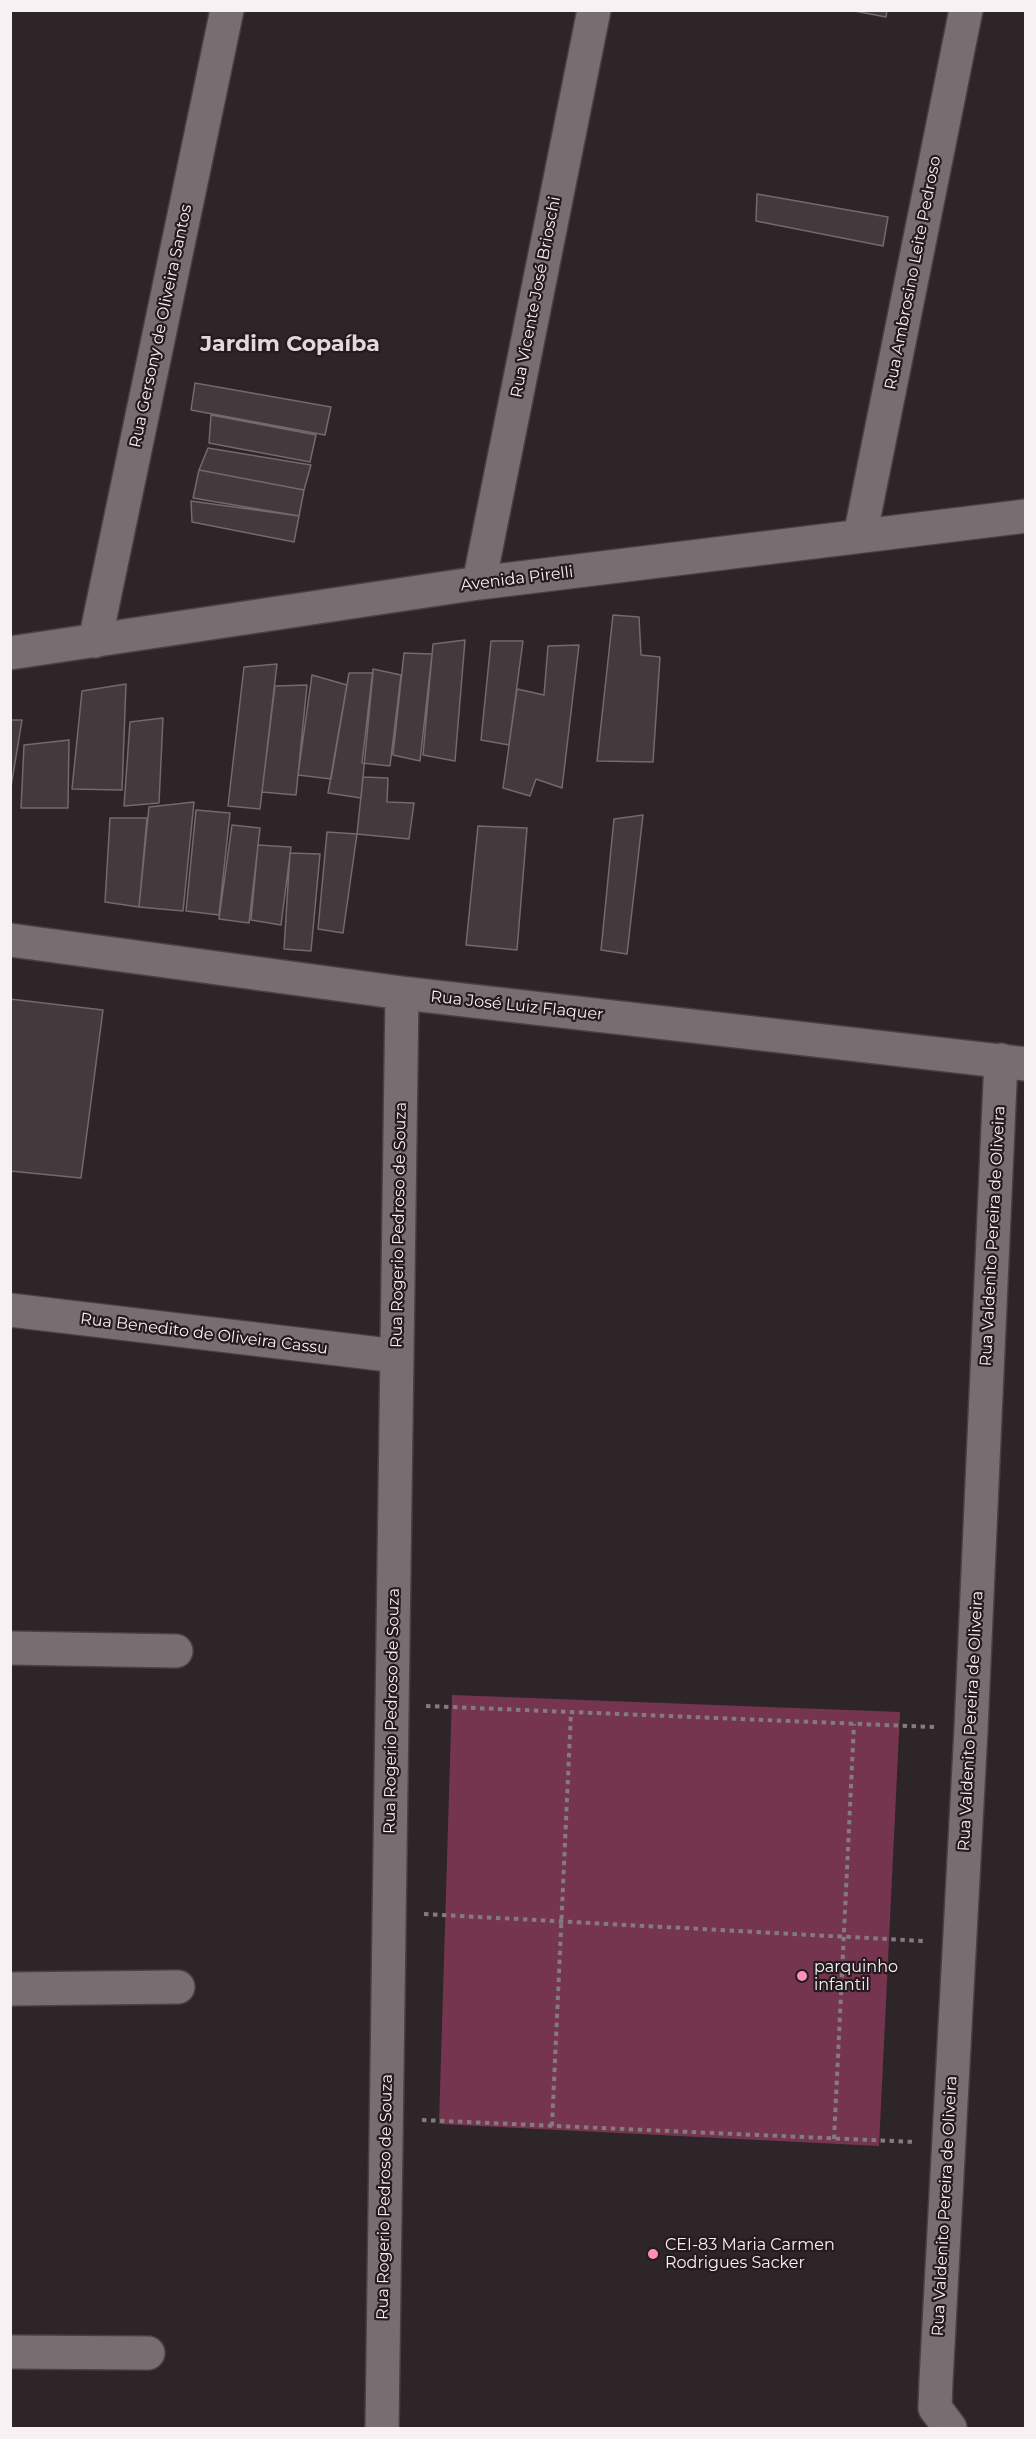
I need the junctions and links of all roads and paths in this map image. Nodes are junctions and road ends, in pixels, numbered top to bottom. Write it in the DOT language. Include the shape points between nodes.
graph roads {
  1 [pos="227,10"];
  2 [pos="594,10"];
  3 [pos="966,10"];
  4 [pos="1026,516"];
  5 [pos="860,536"];
  6 [pos="479,583"];
  7 [pos="95,640"];
  8 [pos="10,653"];
  9 [pos="10,940"];
  10 [pos="402,993"];
  11 [pos="1013,1062"];
  12 [pos="10,1310"];
  13 [pos="397,1356"];
  14 [pos="10,1648"];
  15 [pos="176,1651"];
  16 [pos="392,1705"];
  17 [pos="571,1712"];
  18 [pos="854,1724"];
  19 [pos="971,1729"];
  20 [pos="389,1912"];
  21 [pos="562,1921"];
  22 [pos="843,1936"];
  23 [pos="959,1942"];
  24 [pos="178,1987"];
  25 [pos="10,1989"];
  26 [pos="386,2118"];
  27 [pos="552,2126"];
  28 [pos="834,2139"];
  29 [pos="948,2144"];
  30 [pos="10,2352"];
  31 [pos="148,2353"];
  32 [pos="382,2428"];
  33 [pos="950,2428"];
  1 -- 7 [label="street, Rua Gersony de Oliveira Santos"];
  2 -- 6 [label="street, Rua Vicente José Brioschi"];
  3 -- 5 [label="street, Rua Ambrosino Leite Pedroso"];
  4 -- 5 [label="street, Avenida Pirelli"];
  5 -- 6 [label="street, Avenida Pirelli"];
  6 -- 7 [label="street, Avenida Pirelli"];
  7 -- 8 [label="street, Avenida Pirelli"];
  9 -- 10 [label="street, Rua José Luiz Flaquer"];
  10 -- 11 [label="street, Rua José Luiz Flaquer"];
  10 -- 13 [label="street, Rua Rogerio Pedroso de Souza"];
  11 -- 19 [label="street, Rua Valdenito Pereira de Oliveira"];
  12 -- 13 [label="street, Rua Benedito de Oliveira Cassu"];
  13 -- 16 [label="street, Rua Rogerio Pedroso de Souza"];
  14 -- 15 [label="street"];
  16 -- 17 [label="path"];
  16 -- 20 [label="street, Rua Rogerio Pedroso de Souza"];
  17 -- 18 [label="path"];
  17 -- 21 [label="path"];
  18 -- 19 [label="path"];
  18 -- 22 [label="path"];
  19 -- 23 [label="street, Rua Valdenito Pereira de Oliveira"];
  20 -- 21 [label="path"];
  20 -- 26 [label="street, Rua Rogerio Pedroso de Souza"];
  21 -- 22 [label="path"];
  21 -- 27 [label="path"];
  22 -- 23 [label="path"];
  22 -- 28 [label="path"];
  23 -- 29 [label="street, Rua Valdenito Pereira de Oliveira"];
  24 -- 25 [label="street"];
  26 -- 27 [label="path"];
  26 -- 32 [label="street, Rua Rogerio Pedroso de Souza"];
  27 -- 28 [label="path"];
  28 -- 29 [label="path"];
  29 -- 33 [label="street, Rua Valdenito Pereira de Oliveira" via="935,2408"];
  30 -- 31 [label="street"];
}
